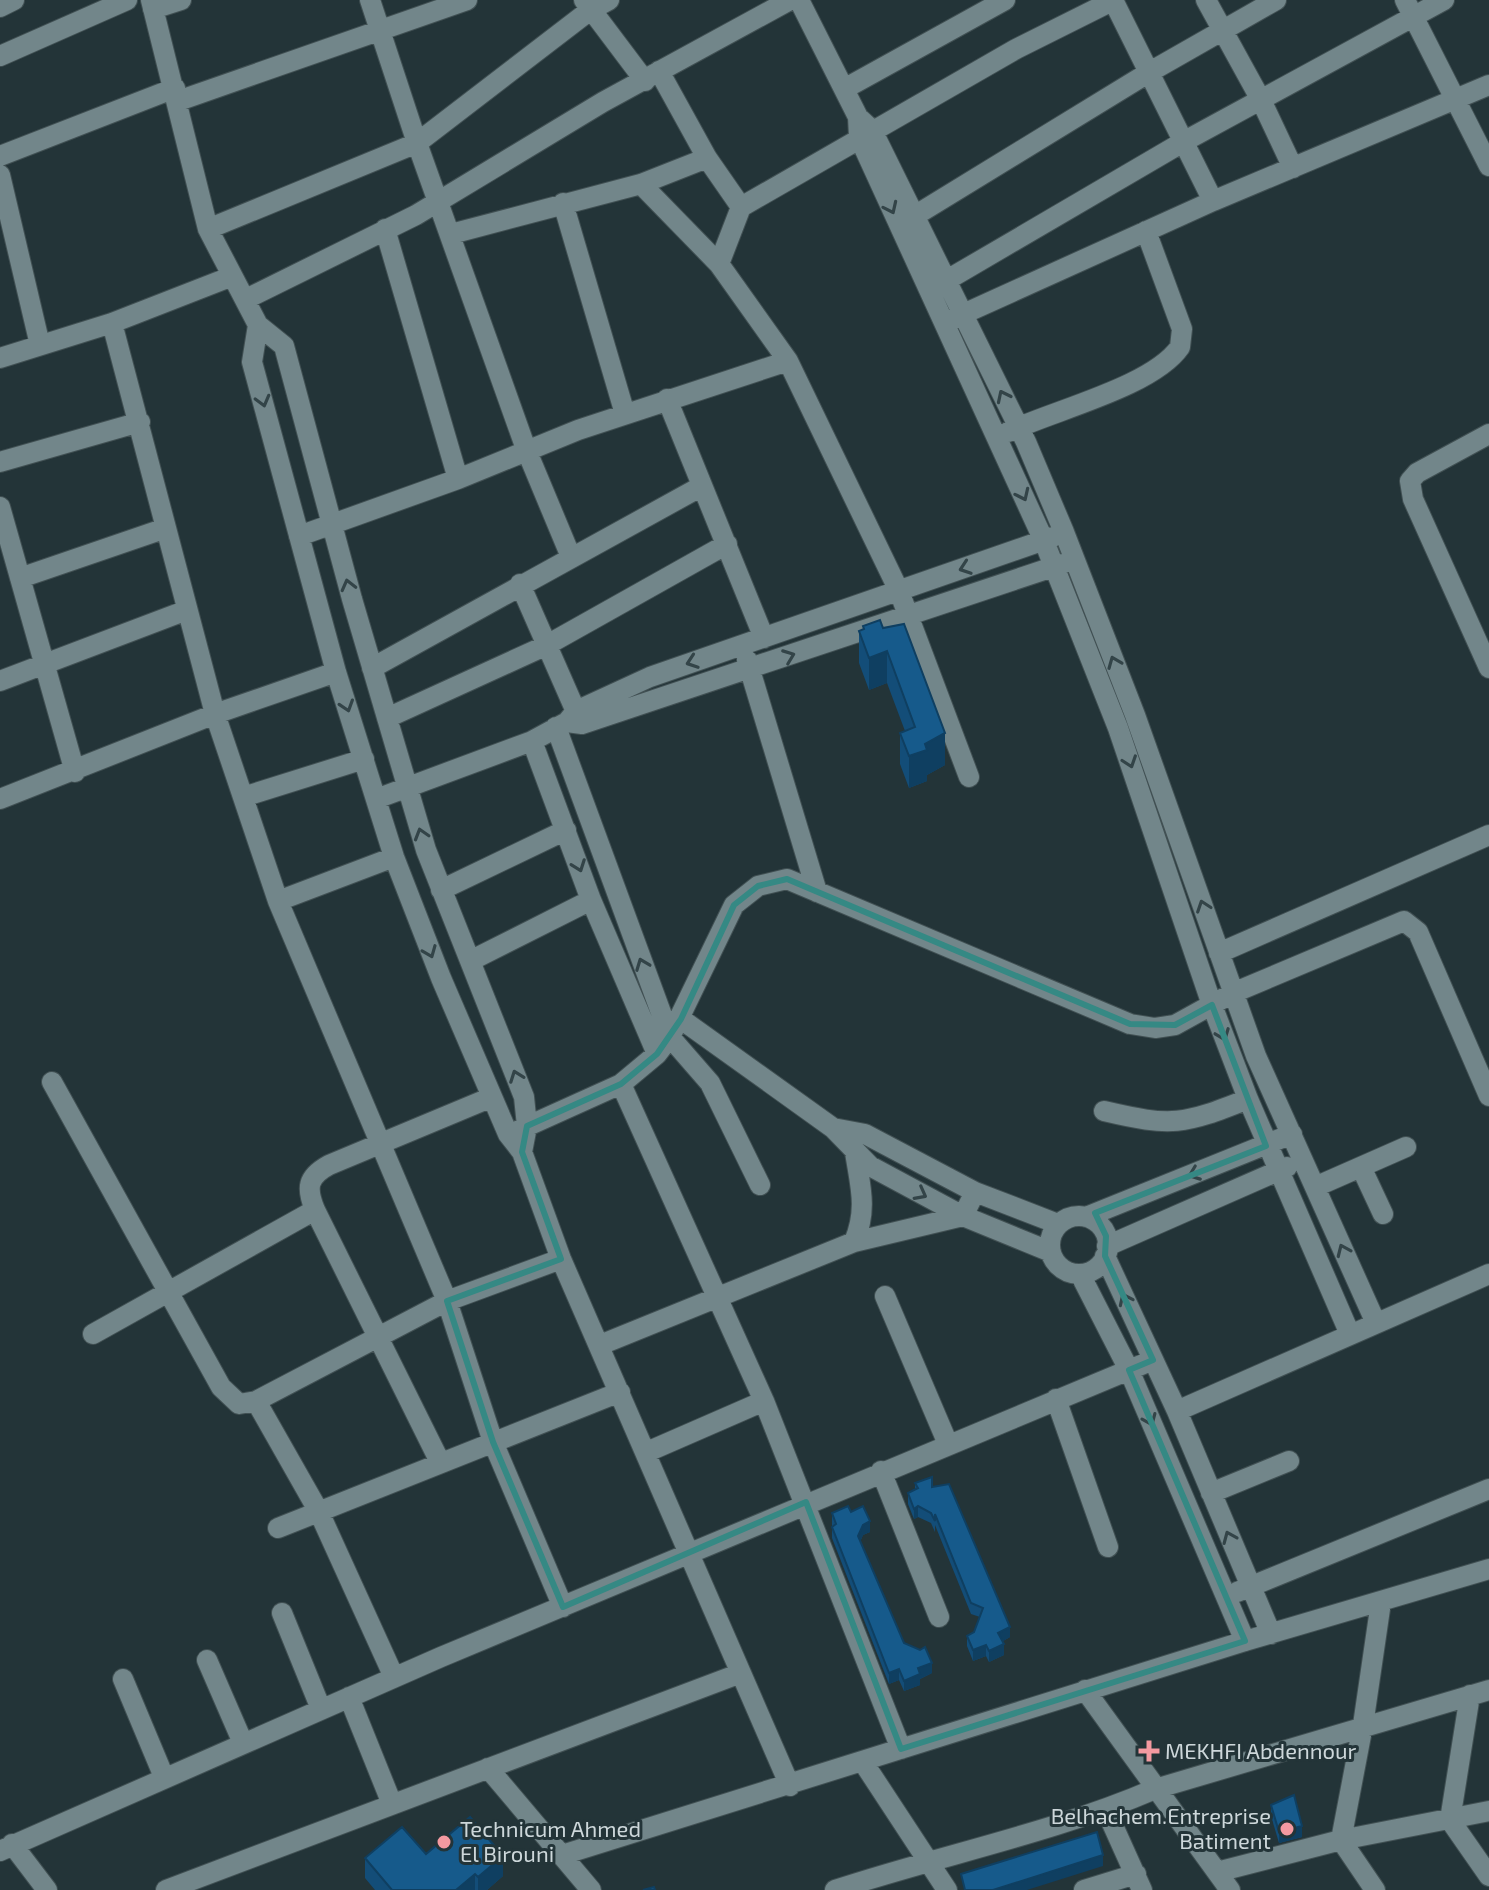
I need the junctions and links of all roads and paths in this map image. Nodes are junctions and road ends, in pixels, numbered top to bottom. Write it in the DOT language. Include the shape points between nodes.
graph roads {
  1 [pos="14,0"];
  2 [pos="127,0"];
  3 [pos="181,0"];
  4 [pos="370,0"];
  5 [pos="467,0"];
  6 [pos="609,0"];
  7 [pos="790,0"];
  8 [pos="1005,0"];
  9 [pos="1114,0"];
  10 [pos="1206,0"];
  11 [pos="1276,0"];
  12 [pos="1444,0"];
  13 [pos="152,5"];
  14 [pos="586,5"];
  15 [pos="0,7"];
  16 [pos="1409,9"];
  17 [pos="1223,30"];
  18 [pos="379,31"];
  19 [pos="0,56"];
  20 [pos="1148,73"];
  21 [pos="652,76"];
  22 [pos="1489,85"];
  23 [pos="844,89"];
  24 [pos="176,94"];
  25 [pos="1261,100"];
  26 [pos="1456,100"];
  27 [pos="863,128"];
  28 [pos="1183,142"];
  29 [pos="417,143"];
  30 [pos="0,156"];
  31 [pos="707,158"];
  32 [pos="1489,166"];
  33 [pos="1293,168"];
  34 [pos="0,175"];
  35 [pos="641,184"];
  36 [pos="1213,201"];
  37 [pos="438,202"];
  38 [pos="563,203"];
  39 [pos="741,207"];
  40 [pos="916,215"];
  41 [pos="208,229"];
  42 [pos="385,229"];
  43 [pos="1146,231"];
  44 [pos="451,234"];
  45 [pos="719,264"];
  46 [pos="230,277"];
  47 [pos="947,280"];
  48 [pos="246,299"];
  49 [pos="954,319"];
  50 [pos="112,323"];
  51 [pos="258,325"];
  52 [pos="40,345"];
  53 [pos="0,358"];
  54 [pos="788,361"];
  55 [pos="667,399"];
  56 [pos="625,414"];
  57 [pos="140,422"];
  58 [pos="1018,427"];
  59 [pos="1489,434"];
  60 [pos="997,438"];
  61 [pos="526,449"];
  62 [pos="0,462"];
  63 [pos="458,479"];
  64 [pos="702,486"];
  65 [pos="0,507"];
  66 [pos="332,524"];
  67 [pos="166,528"];
  68 [pos="1064,532"];
  69 [pos="299,536"];
  70 [pos="1044,541"];
  71 [pos="727,544"];
  72 [pos="571,557"];
  73 [pos="1073,560"];
  74 [pos="1052,568"];
  75 [pos="12,572"];
  76 [pos="520,584"];
  77 [pos="899,591"];
  78 [pos="187,610"];
  79 [pos="908,617"];
  80 [pos="764,638"];
  81 [pos="547,645"];
  82 [pos="742,645"];
  83 [pos="45,664"];
  84 [pos="372,668"];
  85 [pos="1489,668"];
  86 [pos="750,670"];
  87 [pos="336,672"];
  88 [pos="0,681"];
  89 [pos="215,714"];
  90 [pos="387,718"];
  91 [pos="570,721"];
  92 [pos="532,741"];
  93 [pos="364,759"];
  94 [pos="75,772"];
  95 [pos="969,777"];
  96 [pos="406,787"];
  97 [pos="243,797"];
  98 [pos="0,799"];
  99 [pos="376,799"];
  100 [pos="566,830"];
  101 [pos="1489,835"];
  102 [pos="394,857"];
  103 [pos="441,890"];
  104 [pos="817,892"];
  105 [pos="591,900"];
  106 [pos="278,901"];
  107 [pos="1219,953"];
  108 [pos="470,961"];
  109 [pos="1233,993"];
  110 [pos="1212,1005"];
  111 [pos="681,1019"];
  112 [pos="670,1037"];
  113 [pos="657,1054"];
  114 [pos="1484,1072"];
  115 [pos="52,1082"];
  116 [pos="621,1084"];
  117 [pos="1489,1096"];
  118 [pos="492,1097"];
  119 [pos="1248,1099"];
  120 [pos="1104,1111"];
  121 [pos="833,1128"];
  122 [pos="518,1130"];
  123 [pos="865,1134"];
  124 [pos="1292,1134"];
  125 [pos="382,1143"];
  126 [pos="1266,1146"];
  127 [pos="1406,1147"];
  128 [pos="855,1153"];
  129 [pos="1303,1160"];
  130 [pos="1361,1167"];
  131 [pos="1278,1172"];
  132 [pos="760,1185"];
  133 [pos="1315,1187"];
  134 [pos="975,1192"];
  135 [pos="315,1210"];
  136 [pos="1383,1214"];
  137 [pos="963,1216"];
  138 [pos="1086,1217"];
  139 [pos="1058,1224"];
  140 [pos="854,1242"];
  141 [pos="1106,1251"];
  142 [pos="1051,1252"];
  143 [pos="561,1259"];
  144 [pos="1080,1274"];
  145 [pos="1489,1274"];
  146 [pos="169,1293"];
  147 [pos="719,1296"];
  148 [pos="885,1296"];
  149 [pos="447,1301"];
  150 [pos="1375,1321"];
  151 [pos="1349,1332"];
  152 [pos="93,1334"];
  153 [pos="378,1334"];
  154 [pos="600,1345"];
  155 [pos="1153,1360"];
  156 [pos="1129,1370"];
  157 [pos="620,1392"];
  158 [pos="1056,1399"];
  159 [pos="256,1401"];
  160 [pos="764,1401"];
  161 [pos="1177,1411"];
  162 [pos="493,1442"];
  163 [pos="948,1444"];
  164 [pos="647,1452"];
  165 [pos="1289,1461"];
  166 [pos="440,1462"];
  167 [pos="881,1471"];
  168 [pos="1489,1489"];
  169 [pos="1211,1493"];
  170 [pos="806,1502"];
  171 [pos="319,1512"];
  172 [pos="278,1528"];
  173 [pos="1108,1547"];
  174 [pos="690,1555"];
  175 [pos="1489,1569"];
  176 [pos="1250,1587"];
  177 [pos="1226,1596"];
  178 [pos="1381,1602"];
  179 [pos="563,1607"];
  180 [pos="282,1613"];
  181 [pos="939,1617"];
  182 [pos="1271,1634"];
  183 [pos="1245,1641"];
  184 [pos="207,1660"];
  185 [pos="741,1673"];
  186 [pos="394,1677"];
  187 [pos="123,1679"];
  188 [pos="1085,1690"];
  189 [pos="1480,1692"];
  190 [pos="349,1697"];
  191 [pos="321,1709"];
  192 [pos="1363,1725"];
  193 [pos="243,1743"];
  194 [pos="901,1749"];
  195 [pos="863,1762"];
  196 [pos="488,1768"];
  197 [pos="164,1777"];
  198 [pos="790,1786"];
  199 [pos="1155,1789"];
  200 [pos="392,1804"];
  201 [pos="1106,1810"];
  202 [pos="1489,1811"];
  203 [pos="1450,1820"];
  204 [pos="1341,1840"];
  205 [pos="6,1847"];
  206 [pos="562,1855"];
  207 [pos="927,1860"];
  208 [pos="1217,1872"];
  209 [pos="1489,1876"];
  210 [pos="1139,1882"];
  211 [pos="47,1890"];
  212 [pos="166,1890"];
  213 [pos="591,1890"];
  214 [pos="835,1890"];
  215 [pos="947,1890"];
  216 [pos="1084,1890"];
  217 [pos="1230,1890"];
  218 [pos="1375,1890"];
  1 -- 15 [label="street"];
  2 -- 19 [label="street"];
  3 -- 13 [label="street"];
  4 -- 18 [label="street"];
  5 -- 18 [label="street"];
  6 -- 14 [label="street"];
  7 -- 21 [label="street"];
  7 -- 23 [label="street"];
  8 -- 23 [label="street"];
  9 -- 20 [label="street"];
  9 -- 27 [label="street"];
  10 -- 17 [label="street"];
  11 -- 17 [label="street"];
  12 -- 16 [label="street"];
  13 -- 24 [label="street"];
  14 -- 21 [label="street"];
  14 -- 29 [label="street"];
  16 -- 25 [label="street"];
  16 -- 26 [label="street"];
  17 -- 20 [label="street"];
  17 -- 25 [label="street"];
  18 -- 24 [label="street"];
  18 -- 29 [label="street"];
  20 -- 28 [label="street"];
  20 -- 40 [label="street"];
  21 -- 31 [label="street"];
  21 -- 37 [label="street"];
  22 -- 26 [label="street"];
  23 -- 27 [label="street"];
  24 -- 30 [label="street"];
  24 -- 41 [label="street"];
  25 -- 28 [label="street"];
  25 -- 33 [label="street"];
  26 -- 32 [label="street"];
  26 -- 33 [label="street"];
  27 -- 39 [label="street"];
  27 -- 40 [label="street"];
  27 -- 49 [label="street, one-way"];
  28 -- 36 [label="street"];
  28 -- 47 [label="street"];
  29 -- 37 [label="street"];
  29 -- 41 [label="street"];
  31 -- 35 [label="street"];
  31 -- 39 [label="street"];
  33 -- 36 [label="street"];
  34 -- 52 [label="street"];
  35 -- 38 [label="street"];
  35 -- 45 [label="street"];
  36 -- 43 [label="street"];
  37 -- 42 [label="street"];
  37 -- 44 [label="street"];
  38 -- 44 [label="street"];
  38 -- 56 [label="street"];
  39 -- 45 [label="street"];
  40 -- 47 [label="street"];
  41 -- 46 [label="street"];
  42 -- 48 [label="street"];
  42 -- 63 [label="street"];
  43 -- 49 [label="street"];
  43 -- 58 [label="street" via="1182,329 1180,347 1160,367"];
  44 -- 61 [label="street"];
  45 -- 54 [label="street"];
  46 -- 48 [label="street"];
  46 -- 50 [label="street"];
  47 -- 49 [label="street"];
  48 -- 51 [label="street"];
  58 -- 49 [label="street, one-way"];
  49 -- 60 [label="street"];
  50 -- 52 [label="street"];
  50 -- 57 [label="street"];
  51 -- 66 [label="street" via="284,346"];
  51 -- 69 [label="street, one-way" via="252,362"];
  52 -- 53 [label="street"];
  54 -- 55 [label="street"];
  54 -- 77 [label="street"];
  55 -- 56 [label="street"];
  55 -- 64 [label="street"];
  56 -- 61 [label="street"];
  57 -- 62 [label="street"];
  57 -- 67 [label="street"];
  58 -- 60 [label="street"];
  58 -- 68 [label="street"];
  59 -- 85 [label="street" via="1410,481 1413,499"];
  60 -- 70 [label="street, one-way"];
  61 -- 63 [label="street"];
  61 -- 72 [label="street"];
  63 -- 66 [label="street"];
  64 -- 71 [label="street"];
  64 -- 72 [label="street"];
  65 -- 75 [label="street"];
  66 -- 69 [label="street"];
  84 -- 66 [label="street, one-way"];
  67 -- 75 [label="street"];
  67 -- 78 [label="street"];
  68 -- 70 [label="street"];
  68 -- 73 [label="street"];
  69 -- 87 [label="street"];
  70 -- 74 [label="street"];
  70 -- 77 [label="street, one-way"];
  71 -- 80 [label="street"];
  71 -- 81 [label="street"];
  72 -- 76 [label="street"];
  73 -- 74 [label="street"];
  107 -- 73 [label="street, one-way" via="1135,715"];
  74 -- 79 [label="street"];
  74 -- 110 [label="street, one-way" via="1118,728"];
  75 -- 83 [label="street"];
  76 -- 81 [label="street"];
  76 -- 84 [label="street"];
  77 -- 79 [label="street"];
  77 -- 80 [label="street"];
  78 -- 83 [label="street"];
  78 -- 89 [label="street"];
  86 -- 79 [label="street, one-way"];
  79 -- 95 [label="street"];
  80 -- 82 [label="street"];
  81 -- 90 [label="street"];
  81 -- 91 [label="street"];
  82 -- 86 [label="street"];
  82 -- 91 [label="street, one-way" via="650,677"];
  83 -- 88 [label="street"];
  83 -- 94 [label="street"];
  84 -- 90 [label="street"];
  86 -- 91 [label="street"];
  86 -- 104 [label="street"];
  87 -- 89 [label="street"];
  87 -- 93 [label="street, one-way"];
  89 -- 94 [label="street"];
  89 -- 97 [label="street"];
  90 -- 96 [label="street"];
  91 -- 92 [label="street"];
  112 -- 91 [label="street, one-way"];
  92 -- 96 [label="street"];
  92 -- 100 [label="street"];
  93 -- 97 [label="street"];
  93 -- 99 [label="street"];
  94 -- 98 [label="street"];
  96 -- 99 [label="street"];
  103 -- 96 [label="street, one-way"];
  97 -- 106 [label="street"];
  99 -- 102 [label="street"];
  100 -- 103 [label="street"];
  100 -- 105 [label="street, one-way"];
  101 -- 107 [label="street"];
  102 -- 106 [label="street"];
  102 -- 118 [label="street, one-way"];
  103 -- 108 [label="street"];
  104 -- 110 [label="street" via="1130,1024 1175,1025"];
  104 -- 111 [label="street" via="787,879 758,886 734,905"];
  105 -- 108 [label="street"];
  105 -- 113 [label="street"];
  106 -- 125 [label="street"];
  107 -- 109 [label="street"];
  122 -- 108 [label="street, one-way" via="524,1097"];
  109 -- 110 [label="street"];
  109 -- 114 [label="street" via="1398,921 1410,923"];
  109 -- 124 [label="street"];
  110 -- 119 [label="street, one-way"];
  111 -- 112 [label="street"];
  111 -- 121 [label="street"];
  112 -- 113 [label="street"];
  112 -- 132 [label="street" via="710,1083"];
  113 -- 116 [label="street"];
  114 -- 117 [label="street"];
  115 -- 146 [label="street"];
  116 -- 122 [label="street"];
  116 -- 147 [label="street"];
  118 -- 122 [label="street"];
  118 -- 125 [label="street"];
  119 -- 120 [label="street" via="1158,1124"];
  119 -- 126 [label="street"];
  121 -- 123 [label="street"];
  121 -- 128 [label="street"];
  122 -- 143 [label="street"];
  123 -- 128 [label="street"];
  123 -- 134 [label="street"];
  124 -- 126 [label="street"];
  124 -- 129 [label="street"];
  125 -- 135 [label="street" via="314,1173 308,1194"];
  125 -- 149 [label="street"];
  126 -- 131 [label="street"];
  126 -- 138 [label="street, one-way"];
  127 -- 130 [label="street"];
  128 -- 137 [label="street, one-way"];
  128 -- 140 [label="street" via="863,1198"];
  129 -- 131 [label="street"];
  129 -- 133 [label="street"];
  130 -- 133 [label="street"];
  130 -- 136 [label="street"];
  131 -- 141 [label="street"];
  131 -- 151 [label="street"];
  150 -- 133 [label="street, one-way"];
  134 -- 137 [label="street"];
  134 -- 139 [label="street"];
  135 -- 146 [label="street"];
  135 -- 153 [label="street"];
  137 -- 140 [label="street"];
  137 -- 142 [label="street"];
  138 -- 139 [label="street"];
  138 -- 141 [label="street" via="1102,1228"];
  139 -- 142 [label="street"];
  140 -- 147 [label="street"];
  141 -- 144 [label="street" via="1095,1268"];
  155 -- 141 [label="street, one-way"];
  142 -- 144 [label="street" via="1061,1268"];
  143 -- 149 [label="street"];
  143 -- 154 [label="street"];
  144 -- 156 [label="street"];
  145 -- 150 [label="street"];
  146 -- 152 [label="street"];
  146 -- 159 [label="street" via="227,1395 239,1404"];
  147 -- 154 [label="street"];
  147 -- 160 [label="street"];
  148 -- 163 [label="street"];
  149 -- 153 [label="street"];
  149 -- 162 [label="street"];
  150 -- 151 [label="street"];
  151 -- 161 [label="street"];
  153 -- 159 [label="street"];
  153 -- 166 [label="street"];
  154 -- 157 [label="street"];
  155 -- 156 [label="street"];
  155 -- 161 [label="street"];
  156 -- 158 [label="street"];
  156 -- 177 [label="street, one-way"];
  157 -- 162 [label="street"];
  157 -- 164 [label="street"];
  158 -- 163 [label="street"];
  158 -- 173 [label="street"];
  159 -- 171 [label="street"];
  160 -- 164 [label="street"];
  160 -- 170 [label="street"];
  161 -- 169 [label="street"];
  162 -- 166 [label="street"];
  162 -- 179 [label="street"];
  163 -- 167 [label="street"];
  164 -- 174 [label="street"];
  165 -- 169 [label="street"];
  166 -- 171 [label="street"];
  167 -- 170 [label="street"];
  167 -- 181 [label="street"];
  168 -- 176 [label="street"];
  176 -- 169 [label="street, one-way"];
  170 -- 174 [label="street"];
  170 -- 194 [label="street"];
  171 -- 172 [label="street"];
  171 -- 186 [label="street"];
  174 -- 179 [label="street"];
  174 -- 185 [label="street"];
  175 -- 178 [label="street"];
  176 -- 177 [label="street"];
  176 -- 182 [label="street"];
  177 -- 183 [label="street"];
  178 -- 182 [label="street"];
  178 -- 192 [label="street"];
  179 -- 186 [label="street"];
  180 -- 191 [label="street"];
  182 -- 183 [label="street"];
  183 -- 188 [label="street"];
  184 -- 193 [label="street"];
  185 -- 196 [label="street"];
  185 -- 198 [label="street"];
  186 -- 190 [label="street"];
  187 -- 197 [label="street"];
  188 -- 194 [label="street"];
  188 -- 199 [label="street"];
  189 -- 192 [label="street"];
  189 -- 203 [label="street"];
  190 -- 191 [label="street"];
  190 -- 200 [label="street"];
  191 -- 193 [label="street"];
  192 -- 199 [label="street"];
  192 -- 204 [label="street"];
  193 -- 197 [label="street"];
  194 -- 195 [label="street"];
  195 -- 198 [label="street"];
  195 -- 207 [label="street"];
  196 -- 200 [label="street"];
  196 -- 206 [label="street"];
  197 -- 205 [label="street"];
  198 -- 206 [label="street"];
  199 -- 201 [label="street"];
  199 -- 208 [label="street"];
  200 -- 212 [label="street"];
  201 -- 207 [label="street"];
  201 -- 210 [label="street"];
  202 -- 203 [label="street"];
  203 -- 204 [label="street"];
  203 -- 209 [label="street"];
  204 -- 208 [label="street"];
  204 -- 218 [label="street"];
  205 -- 211 [label="street"];
  206 -- 213 [label="street"];
  207 -- 214 [label="street"];
  207 -- 215 [label="street"];
  208 -- 217 [label="street"];
  210 -- 216 [label="street"];
}
